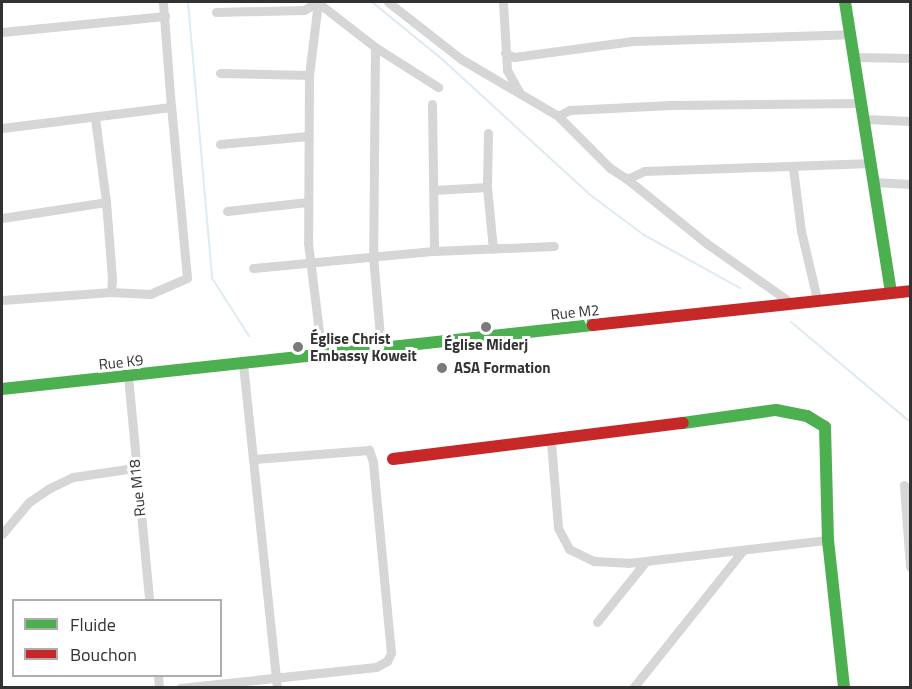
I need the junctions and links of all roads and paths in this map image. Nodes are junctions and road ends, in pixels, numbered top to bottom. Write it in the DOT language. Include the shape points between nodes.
graph roads {
  1 [pos="163,2"];
  2 [pos="318,2"];
  3 [pos="388,2"];
  4 [pos="503,2"];
  5 [pos="845,2"];
  6 [pos="216,12"];
  7 [pos="165,16"];
  8 [pos="2,32"];
  9 [pos="850,34"];
  10 [pos="375,47"];
  11 [pos="505,53"];
  12 [pos="854,57"];
  13 [pos="910,58"];
  14 [pos="220,73"];
  15 [pos="309,75"];
  16 [pos="438,87"];
  17 [pos="520,93"];
  18 [pos="432,104"];
  19 [pos="862,104"];
  20 [pos="171,107"];
  21 [pos="558,116"];
  22 [pos="95,118"];
  23 [pos="866,119"];
  24 [pos="910,121"];
  25 [pos="2,128"];
  26 [pos="488,133"];
  27 [pos="308,136"];
  28 [pos="220,144"];
  29 [pos="871,163"];
  30 [pos="793,168"];
  31 [pos="627,179"];
  32 [pos="874,182"];
  33 [pos="910,184"];
  34 [pos="487,187"];
  35 [pos="434,190"];
  36 [pos="106,202"];
  37 [pos="308,202"];
  38 [pos="227,211"];
  39 [pos="2,218"];
  40 [pos="554,246"];
  41 [pos="493,249"];
  42 [pos="434,250"];
  43 [pos="373,256"];
  44 [pos="310,264"];
  45 [pos="253,268"];
  46 [pos="910,291"];
  47 [pos="111,292"];
  48 [pos="891,292"];
  49 [pos="817,299"];
  50 [pos="2,300"];
  51 [pos="790,302"];
  52 [pos="381,348"];
  53 [pos="322,355"];
  54 [pos="243,364"];
  55 [pos="128,376"];
  56 [pos="2,389"];
  57 [pos="551,442"];
  58 [pos="254,459"];
  59 [pos="393,459"];
  60 [pos="134,468"];
  61 [pos="904,485"];
  62 [pos="2,534"];
  63 [pos="828,540"];
  64 [pos="743,550"];
  65 [pos="646,561"];
  66 [pos="910,567"];
  67 [pos="149,599"];
  68 [pos="597,622"];
  69 [pos="277,682"];
  70 [pos="180,687"];
  71 [pos="633,687"];
  72 [pos="844,687"];
  1 -- 7 [label="street"];
  2 -- 6 [label="street" via="304,10"];
  2 -- 10 [label="street" via="333,10"];
  2 -- 15 [label="street"];
  3 -- 17 [label="street" via="452,53"];
  4 -- 11 [label="street"];
  5 -- 9 [label="street"];
  7 -- 8 [label="street"];
  7 -- 20 [label="street"];
  9 -- 11 [label="street" via="633,41 514,57"];
  9 -- 12 [label="street"];
  10 -- 16 [label="street"];
  10 -- 43 [label="street"];
  11 -- 17 [label="street" via="507,70"];
  12 -- 13 [label="street"];
  12 -- 19 [label="street"];
  14 -- 15 [label="street"];
  15 -- 27 [label="street"];
  17 -- 21 [label="street"];
  18 -- 35 [label="street"];
  19 -- 21 [label="street" via="659,105 570,110"];
  19 -- 23 [label="street"];
  20 -- 22 [label="street"];
  20 -- 47 [label="street" via="187,278 150,294"];
  21 -- 31 [label="street" via="610,168"];
  22 -- 25 [label="street"];
  22 -- 36 [label="street"];
  23 -- 24 [label="street"];
  23 -- 29 [label="street"];
  26 -- 34 [label="street"];
  27 -- 28 [label="street"];
  27 -- 37 [label="street"];
  29 -- 30 [label="street"];
  29 -- 32 [label="street"];
  30 -- 31 [label="street" via="644,171"];
  30 -- 49 [label="street" via="801,231"];
  31 -- 51 [label="street" via="706,243"];
  32 -- 33 [label="street"];
  32 -- 48 [label="street"];
  34 -- 35 [label="street"];
  34 -- 41 [label="street"];
  35 -- 42 [label="street"];
  36 -- 39 [label="street"];
  36 -- 47 [label="street"];
  37 -- 38 [label="street"];
  37 -- 44 [label="street"];
  40 -- 41 [label="street"];
  41 -- 42 [label="street"];
  42 -- 43 [label="street"];
  43 -- 44 [label="street"];
  43 -- 52 [label="street"];
  44 -- 45 [label="street"];
  44 -- 53 [label="street"];
  46 -- 48 [label="street, Rue M2"];
  47 -- 50 [label="street"];
  48 -- 49 [label="street, Rue M2"];
  49 -- 51 [label="street, Rue M2"];
  51 -- 52 [label="street, Rue M2"];
  52 -- 53 [label="street, Rue M2"];
  53 -- 54 [label="street, Rue M2"];
  54 -- 55 [label="street, Rue K9"];
  54 -- 58 [label="street"];
  55 -- 56 [label="street, Rue K9"];
  55 -- 60 [label="street, Rue M18"];
  57 -- 59 [label="street"];
  57 -- 63 [label="street" via="776,410 807,416 825,427 828,436"];
  57 -- 65 [label="street" via="556,520 569,549 594,561"];
  58 -- 69 [label="street"];
  58 -- 69 [label="street" via="369,450 392,644 387,661 376,667"];
  60 -- 62 [label="street" via="73,477 48,489 29,502"];
  60 -- 67 [label="street, Rue M18"];
  61 -- 66 [label="street"];
  63 -- 64 [label="street"];
  63 -- 72 [label="street"];
  64 -- 65 [label="street"];
  64 -- 71 [label="street"];
  65 -- 68 [label="street"];
  69 -- 70 [label="street"];
}
